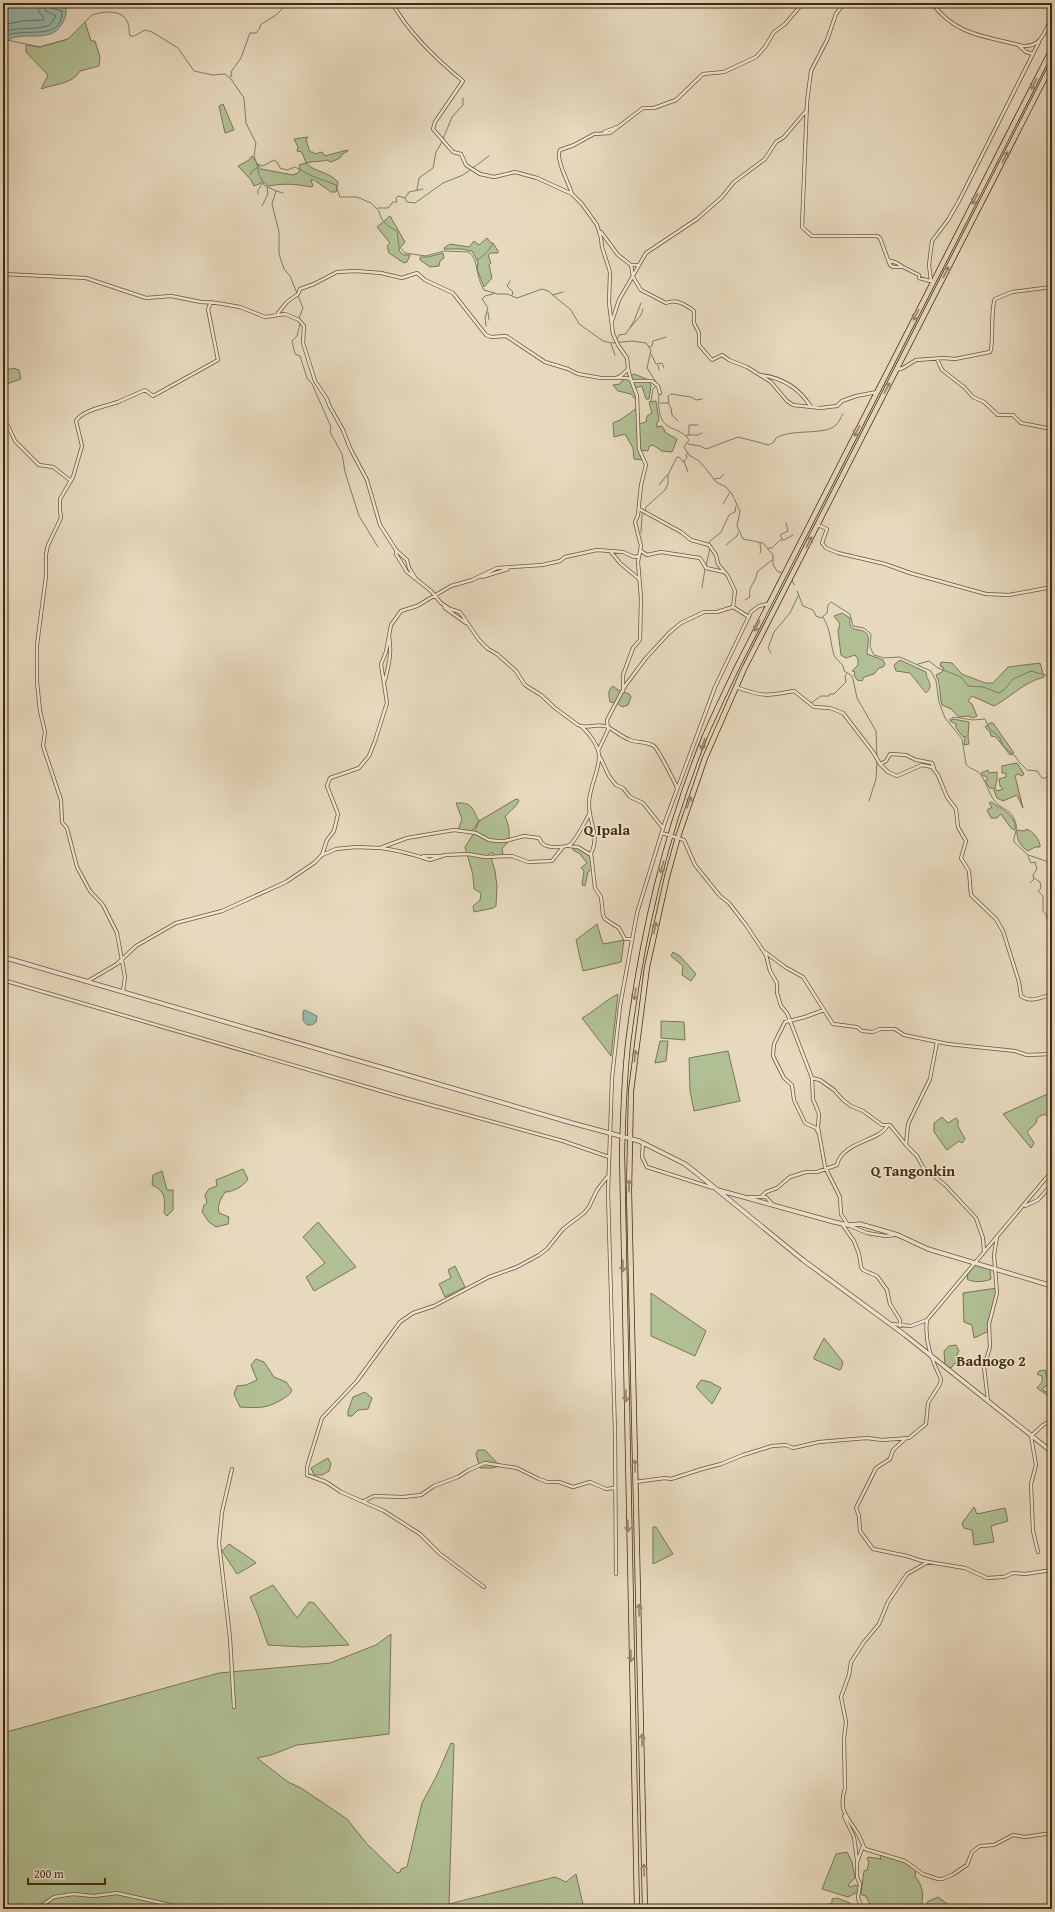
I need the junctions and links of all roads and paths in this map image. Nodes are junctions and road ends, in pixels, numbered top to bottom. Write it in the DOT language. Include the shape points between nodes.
graph roads {
  1 [pos="392,3"];
  2 [pos="810,3"];
  3 [pos="844,3"];
  4 [pos="932,3"];
  5 [pos="802,4"];
  6 [pos="1052,18"];
  7 [pos="1039,42"];
  8 [pos="1017,45"];
  9 [pos="1052,49"];
  10 [pos="1033,54"];
  11 [pos="1052,64"];
  12 [pos="807,110"];
  13 [pos="572,194"];
  14 [pos="597,225"];
  15 [pos="887,260"];
  16 [pos="630,265"];
  17 [pos="638,265"];
  18 [pos="903,268"];
  19 [pos="3,274"];
  20 [pos="633,277"];
  21 [pos="931,283"];
  22 [pos="1052,287"];
  23 [pos="211,302"];
  24 [pos="278,314"];
  25 [pos="611,321"];
  26 [pos="936,358"];
  27 [pos="628,368"];
  28 [pos="896,370"];
  29 [pos="759,374"];
  30 [pos="616,379"];
  31 [pos="632,381"];
  32 [pos="877,392"];
  33 [pos="660,393"];
  34 [pos="811,407"];
  35 [pos="3,421"];
  36 [pos="1052,429"];
  37 [pos="71,481"];
  38 [pos="639,508"];
  39 [pos="817,525"];
  40 [pos="396,550"];
  41 [pos="640,550"];
  42 [pos="611,552"];
  43 [pos="639,556"];
  44 [pos="725,572"];
  45 [pos="640,580"];
  46 [pos="417,582"];
  47 [pos="1052,586"];
  48 [pos="435,595"];
  49 [pos="768,604"];
  50 [pos="733,607"];
  51 [pos="749,617"];
  52 [pos="389,633"];
  53 [pos="384,681"];
  54 [pos="736,687"];
  55 [pos="623,691"];
  56 [pos="581,727"];
  57 [pos="608,727"];
  58 [pos="598,751"];
  59 [pos="600,756"];
  60 [pos="880,764"];
  61 [pos="935,770"];
  62 [pos="677,790"];
  63 [pos="590,812"];
  64 [pos="663,828"];
  65 [pos="662,833"];
  66 [pos="671,836"];
  67 [pos="678,837"];
  68 [pos="563,846"];
  69 [pos="569,846"];
  70 [pos="380,848"];
  71 [pos="322,855"];
  72 [pos="591,855"];
  73 [pos="632,939"];
  74 [pos="762,951"];
  75 [pos="3,957"];
  76 [pos="121,960"];
  77 [pos="3,980"];
  78 [pos="87,981"];
  79 [pos="123,991"];
  80 [pos="1052,995"];
  81 [pos="824,1010"];
  82 [pos="790,1021"];
  83 [pos="937,1042"];
  84 [pos="1052,1054"];
  85 [pos="812,1078"];
  86 [pos="888,1125"];
  87 [pos="610,1133"];
  88 [pos="622,1136"];
  89 [pos="820,1136"];
  90 [pos="629,1137"];
  91 [pos="644,1143"];
  92 [pos="906,1144"];
  93 [pos="609,1157"];
  94 [pos="826,1169"];
  95 [pos="1052,1171"];
  96 [pos="609,1176"];
  97 [pos="1052,1184"];
  98 [pos="715,1189"];
  99 [pos="762,1196"];
  100 [pos="744,1197"];
  101 [pos="773,1205"];
  102 [pos="1023,1206"];
  103 [pos="842,1224"];
  104 [pos="848,1225"];
  105 [pos="997,1236"];
  106 [pos="984,1251"];
  107 [pos="974,1263"];
  108 [pos="995,1269"];
  109 [pos="1052,1286"];
  110 [pos="928,1320"];
  111 [pos="887,1322"];
  112 [pos="900,1326"];
  113 [pos="934,1360"];
  114 [pos="988,1402"];
  115 [pos="1052,1420"];
  116 [pos="1031,1436"];
  117 [pos="906,1438"];
  118 [pos="1052,1452"];
  119 [pos="232,1468"];
  120 [pos="636,1482"];
  121 [pos="614,1488"];
  122 [pos="364,1501"];
  123 [pos="1038,1552"];
  124 [pos="928,1562"];
  125 [pos="1052,1570"];
  126 [pos="616,1574"];
  127 [pos="484,1587"];
  128 [pos="234,1707"];
  129 [pos="844,1813"];
  130 [pos="1052,1832"];
  131 [pos="853,1834"];
  132 [pos="862,1842"];
  133 [pos="863,1845"];
  134 [pos="857,1862"];
  135 [pos="37,1909"];
  136 [pos="188,1909"];
  137 [pos="637,1909"];
  138 [pos="645,1909"];
  139 [pos="862,1909"];
  1 -- 13 [label="street" via="404,24 463,81 435,122 433,129 453,152 461,154 466,165 480,174 494,177 515,172 547,181"];
  2 -- 5 [label="street"];
  3 -- 12 [label="street" via="836,14 827,40 812,67"];
  4 -- 8 [label="street" via="946,19 963,31"];
  5 -- 13 [label="street" via="785,24 774,32 756,57 724,72 704,74 676,100 654,108 643,108 610,133 594,134 558,152 560,165"];
  6 -- 7 [label="street"];
  7 -- 8 [label="street" via="1031,46"];
  7 -- 10 [label="street"];
  8 -- 10 [label="street"];
  9 -- 21 [label="highway, one-way"];
  10 -- 21 [label="street" via="959,201 932,242 928,265"];
  28 -- 11 [label="highway, one-way"];
  12 -- 15 [label="street" via="802,227 812,236 877,236"];
  12 -- 17 [label="street" via="784,137 776,142 765,159 734,182 697,220 649,250"];
  13 -- 14 [label="street"];
  14 -- 16 [label="street" via="618,255"];
  14 -- 25 [label="street" via="610,272"];
  15 -- 18 [label="street"];
  15 -- 18 [label="street" via="893,267"];
  16 -- 17 [label="street"];
  16 -- 20 [label="street"];
  17 -- 20 [label="street"];
  18 -- 21 [label="street" via="919,274 919,278"];
  19 -- 23 [label="street" via="86,278 146,298 171,296"];
  20 -- 25 [label="street" via="619,300"];
  20 -- 29 [label="street" via="641,290 666,303 681,303 694,311 699,345 712,360 722,355"];
  21 -- 32 [label="highway, one-way"];
  22 -- 26 [label="street" via="1012,292 995,299 990,352 955,359"];
  23 -- 24 [label="street" via="240,307 265,316"];
  23 -- 37 [label="street" via="208,309 218,360 153,396 145,390 77,418 82,446"];
  24 -- 30 [label="street" via="300,289 337,272 382,273 402,278 418,273 425,280 453,293 486,335 506,336 545,362 578,374"];
  24 -- 40 [label="street" via="303,323 303,343 315,381 327,399 368,480 380,526"];
  25 -- 27 [label="street" via="616,341 627,358"];
  26 -- 28 [label="street" via="916,360"];
  26 -- 36 [label="street" via="942,370 998,415 1013,415 1024,424"];
  27 -- 30 [label="street"];
  27 -- 31 [label="street"];
  39 -- 28 [label="highway, one-way"];
  29 -- 34 [label="street" via="775,386 790,403"];
  29 -- 34 [label="street" via="777,377 790,385 804,395"];
  30 -- 31 [label="street"];
  31 -- 33 [label="street" via="652,381 658,386"];
  31 -- 38 [label="street" via="637,396 639,449 646,465"];
  32 -- 34 [label="street" via="856,396 842,401 837,406"];
  32 -- 49 [label="highway, one-way"];
  35 -- 37 [label="street" via="15,441 39,464 53,467"];
  37 -- 76 [label="street" via="60,499 62,518 48,545 45,588 36,645 40,711 45,732 43,746 61,800 62,822 67,828 76,867 113,924"];
  38 -- 41 [label="street" via="635,522"];
  38 -- 44 [label="street" via="691,540 709,545"];
  39 -- 47 [label="street" via="826,528 822,543 832,551 885,564 967,590 1009,595"];
  54 -- 39 [label="highway, one-way"];
  40 -- 46 [label="street" via="407,560"];
  40 -- 46 [label="street" via="407,572"];
  41 -- 43 [label="street"];
  41 -- 44 [label="street" via="647,555 661,552 700,558 706,568"];
  42 -- 43 [label="street"];
  42 -- 45 [label="street"];
  42 -- 48 [label="street" via="597,550 542,565 493,570"];
  43 -- 45 [label="street"];
  44 -- 50 [label="street" via="735,591"];
  45 -- 55 [label="street" via="640,640 633,648 623,675"];
  46 -- 48 [label="street"];
  48 -- 52 [label="street" via="417,606 401,611 394,619"];
  48 -- 56 [label="street" via="488,649 516,671 525,685"];
  49 -- 51 [label="street" via="758,606"];
  49 -- 66 [label="highway, one-way" via="705,736"];
  50 -- 51 [label="street"];
  50 -- 55 [label="street" via="717,612 704,612 670,632 646,658"];
  51 -- 62 [label="street" via="715,687"];
  52 -- 53 [label="street" via="390,662"];
  52 -- 53 [label="street" via="381,664"];
  53 -- 71 [label="street" via="387,703 369,756 359,768 330,778 327,786 338,812 334,831"];
  54 -- 60 [label="street" via="759,695 794,691 810,706 843,713"];
  67 -- 54 [label="highway, one-way" via="705,758"];
  55 -- 57 [label="street" via="607,720"];
  56 -- 57 [label="street"];
  56 -- 58 [label="street" via="590,734"];
  57 -- 58 [label="street"];
  57 -- 62 [label="street" via="628,739 648,743 657,748 676,783"];
  58 -- 59 [label="street"];
  59 -- 63 [label="street" via="589,800"];
  59 -- 64 [label="street" via="616,785 623,788 630,797 643,803"];
  60 -- 61 [label="street" via="897,776 922,765 932,766"];
  60 -- 61 [label="street" via="886,761 890,754 906,755 932,763"];
  61 -- 80 [label="street" via="947,797 956,809 958,827 966,841 961,858 969,871 971,895 996,919 1003,931 1022,996 1034,1000 1039,996"];
  62 -- 64 [label="street"];
  63 -- 69 [label="street"];
  63 -- 72 [label="street" via="595,838"];
  64 -- 65 [label="street"];
  65 -- 66 [label="street"];
  65 -- 73 [label="street" via="637,913"];
  66 -- 67 [label="street"];
  66 -- 88 [label="highway, one-way" via="649,921 634,1000 628,1045"];
  67 -- 74 [label="street" via="684,840 695,865 720,896 729,903"];
  90 -- 67 [label="highway, one-way" via="636,1041 647,968"];
  68 -- 69 [label="street"];
  68 -- 70 [label="street" via="545,846 537,836 496,841 476,833 454,830 407,838"];
  68 -- 70 [label="street" via="553,861 548,862 528,862 512,856 422,856"];
  69 -- 72 [label="street" via="578,847"];
  70 -- 71 [label="street" via="336,849"];
  71 -- 76 [label="street" via="306,869 261,894 222,912 176,923 136,946"];
  72 -- 73 [label="street" via="595,888 604,917 619,928 625,939"];
  73 -- 87 [label="street" via="620,1006 612,1078"];
  74 -- 81 [label="street" via="803,977"];
  74 -- 82 [label="street" via="766,955 770,971 777,983 777,993"];
  75 -- 78 [label="street"];
  76 -- 78 [label="street" via="109,970"];
  76 -- 79 [label="street" via="125,977"];
  77 -- 93 [label="street" via="405,1098 563,1141"];
  78 -- 79 [label="street"];
  79 -- 87 [label="street"];
  81 -- 82 [label="street"];
  81 -- 83 [label="street" via="833,1024 838,1026 857,1027 862,1032 895,1030 904,1035"];
  82 -- 85 [label="street"];
  82 -- 89 [label="street" via="784,1024 774,1044 773,1056 784,1078 792,1085 794,1100 805,1123 816,1128"];
  83 -- 84 [label="street" via="1015,1051 1027,1055"];
  83 -- 92 [label="street" via="930,1079 908,1124"];
  85 -- 86 [label="street" via="820,1080 834,1090 851,1106"];
  85 -- 89 [label="street" via="813,1099 820,1118"];
  86 -- 92 [label="street" via="892,1126"];
  86 -- 94 [label="street" via="879,1134 850,1148 840,1157 837,1165"];
  87 -- 88 [label="street"];
  87 -- 93 [label="street"];
  88 -- 90 [label="street"];
  88 -- 137 [label="highway, one-way"];
  89 -- 94 [label="street"];
  90 -- 91 [label="street"];
  120 -- 90 [label="highway, one-way"];
  91 -- 98 [label="street" via="684,1164"];
  91 -- 98 [label="street" via="642,1157 647,1167"];
  92 -- 106 [label="street" via="917,1156 922,1167 945,1184 976,1218 983,1238"];
  93 -- 96 [label="street"];
  94 -- 99 [label="street" via="790,1177"];
  94 -- 104 [label="street" via="838,1190 840,1211"];
  95 -- 102 [label="street"];
  96 -- 121 [label="street" via="615,1425"];
  96 -- 122 [label="street" via="597,1190 589,1208 563,1229 539,1255 517,1267 489,1277 434,1306 413,1313 400,1322 357,1381 325,1414 307,1467 308,1475"];
  97 -- 102 [label="street" via="1038,1200"];
  98 -- 100 [label="street"];
  98 -- 111 [label="street" via="803,1260"];
  99 -- 100 [label="street"];
  99 -- 101 [label="street" via="768,1198"];
  100 -- 101 [label="street"];
  101 -- 103 [label="street"];
  102 -- 105 [label="street"];
  103 -- 104 [label="street"];
  103 -- 112 [label="street" via="860,1254 863,1270 877,1276 887,1290 892,1308 900,1320"];
  104 -- 107 [label="street" via="860,1224 898,1235 928,1249"];
  105 -- 106 [label="street"];
  105 -- 108 [label="street"];
  106 -- 107 [label="street"];
  107 -- 108 [label="street"];
  107 -- 110 [label="street"];
  108 -- 109 [label="street"];
  108 -- 114 [label="street" via="997,1292 989,1324 990,1347 984,1367"];
  110 -- 112 [label="street" via="916,1326"];
  110 -- 113 [label="street" via="926,1333"];
  111 -- 112 [label="street"];
  111 -- 113 [label="street"];
  113 -- 114 [label="street"];
  113 -- 117 [label="street" via="941,1382 928,1403 926,1424 914,1436"];
  114 -- 116 [label="street"];
  115 -- 116 [label="street"];
  116 -- 118 [label="street"];
  116 -- 123 [label="street" via="1036,1465 1031,1484 1033,1531"];
  117 -- 120 [label="street" via="813,1442 793,1448 786,1445 772,1446 676,1478"];
  117 -- 124 [label="street" via="893,1450 890,1459 876,1468 869,1480 856,1508 860,1531 876,1550"];
  119 -- 128 [label="street" via="222,1512 219,1543 230,1638"];
  138 -- 120 [label="highway, one-way"];
  121 -- 122 [label="street" via="606,1489 590,1482 573,1487 559,1482 547,1482 517,1468 485,1463 434,1486 421,1495 374,1496"];
  121 -- 126 [label="street"];
  122 -- 127 [label="street" via="420,1534 439,1553"];
  124 -- 125 [label="street" via="965,1568 987,1578"];
  124 -- 129 [label="street" via="907,1574 888,1602 879,1624 851,1662 841,1697 846,1722 845,1788 842,1795"];
  129 -- 131 [label="street"];
  129 -- 132 [label="street"];
  130 -- 133 [label="street" via="1025,1837 1013,1835 994,1845 980,1846 972,1852 967,1865 946,1878 938,1879 916,1870 905,1861 867,1850"];
  131 -- 132 [label="street"];
  131 -- 134 [label="street"];
  132 -- 133 [label="street"];
  133 -- 134 [label="street"];
  134 -- 139 [label="street" via="857,1877 860,1884 858,1898"];
  135 -- 136 [label="street" via="54,1897 117,1893"];
}
